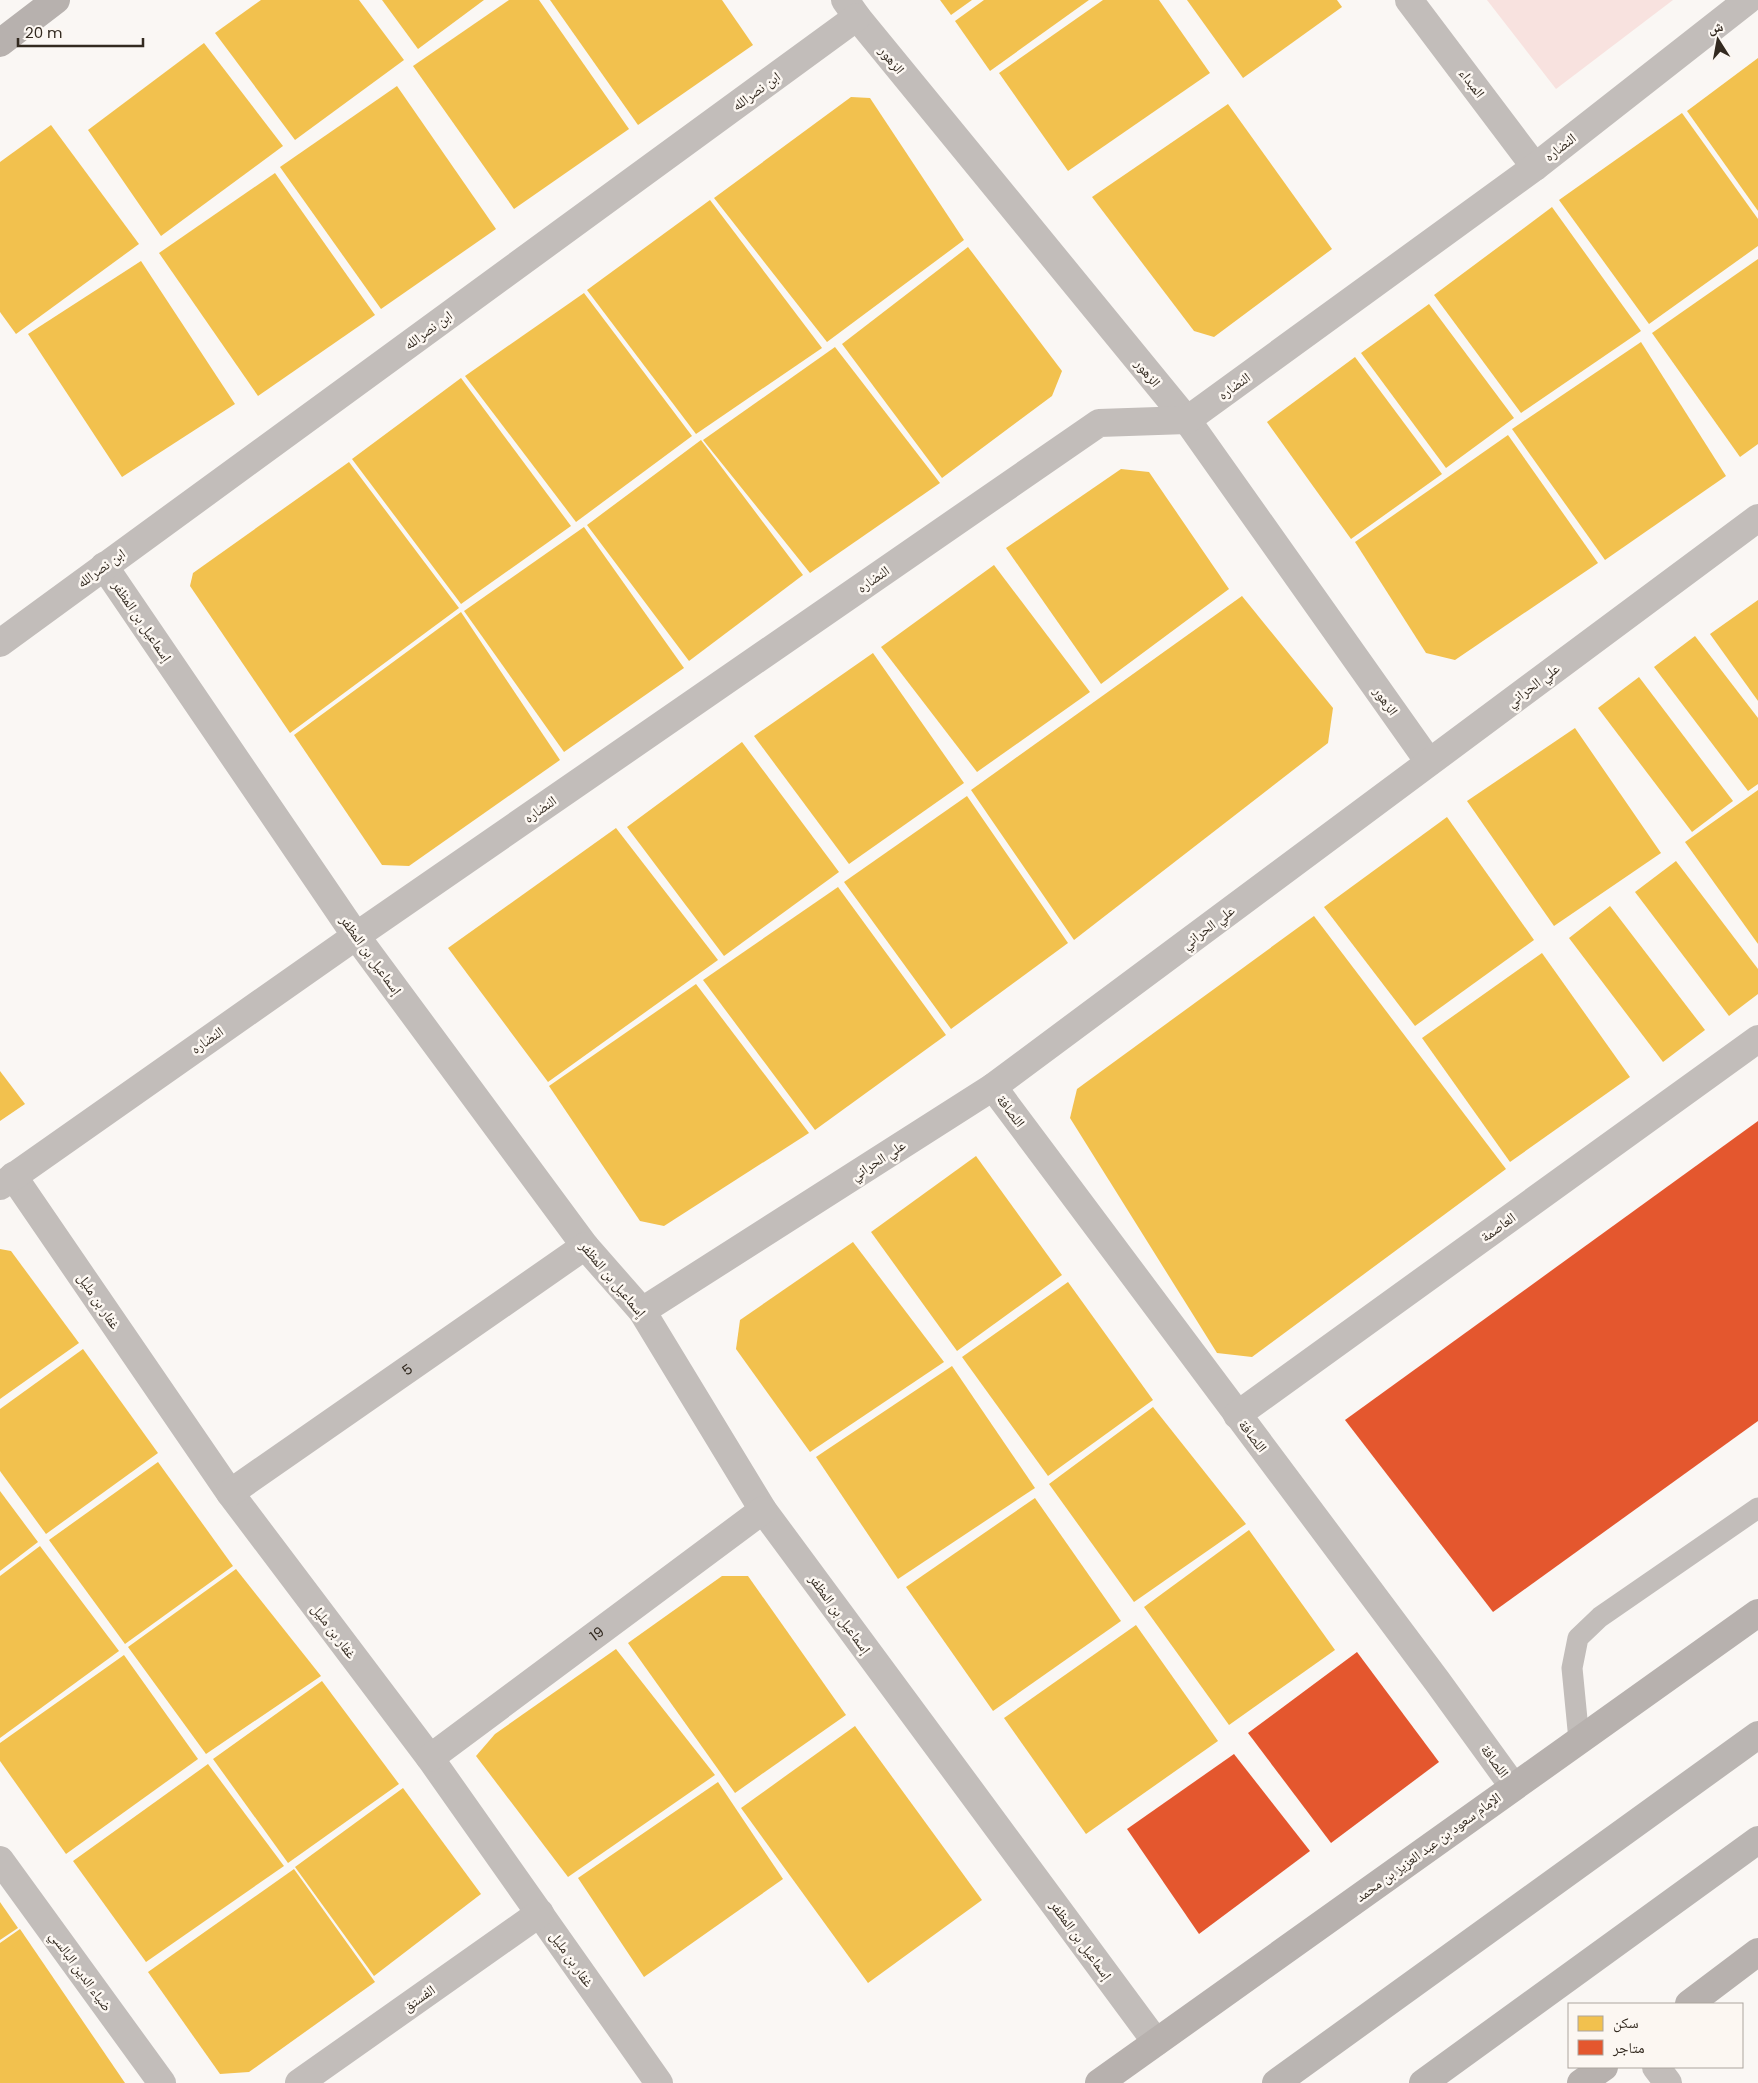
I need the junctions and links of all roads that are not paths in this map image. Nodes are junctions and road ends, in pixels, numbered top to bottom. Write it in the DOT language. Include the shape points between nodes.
graph roads {
  1 [pos="56,0"];
  2 [pos="1409,0"];
  3 [pos="1748,0"];
  4 [pos="851,9"];
  5 [pos="0,43"];
  6 [pos="1535,167"];
  7 [pos="1187,420"];
  8 [pos="1758,518"];
  9 [pos="104,566"];
  10 [pos="0,643"];
  11 [pos="1429,762"];
  12 [pos="356,936"];
  13 [pos="1758,1039"];
  14 [pos="993,1087"];
  15 [pos="7,1181"];
  16 [pos="585,1246"];
  17 [pos="642,1311"];
  18 [pos="1237,1415"];
  19 [pos="230,1493"];
  20 [pos="1758,1508"];
  21 [pos="763,1510"];
  22 [pos="1758,1612"];
  23 [pos="1758,1735"];
  24 [pos="1579,1740"];
  25 [pos="430,1758"];
  26 [pos="1513,1786"];
  27 [pos="1758,1840"];
  28 [pos="0,1860"];
  29 [pos="540,1913"];
  30 [pos="1758,1952"];
  31 [pos="1690,2003"];
  32 [pos="1156,2042"];
  33 [pos="1603,2068"];
  34 [pos="1657,2068"];
  35 [pos="162,2083"];
  36 [pos="298,2083"];
  37 [pos="659,2083"];
  38 [pos="1099,2083"];
  39 [pos="1276,2083"];
  40 [pos="1423,2083"];
  41 [pos="1581,2083"];
  42 [pos="1668,2083"];
  1 -- 5 [label="street"];
  2 -- 6 [label="street, المبداء"];
  3 -- 6 [label="street, النضاره"];
  4 -- 7 [label="street, الزهور"];
  4 -- 9 [label="street, ابن نصرالله"];
  6 -- 7 [label="street, النضاره"];
  7 -- 11 [label="street, الزهور"];
  7 -- 12 [label="street, النضاره" via="1099,423"];
  8 -- 11 [label="street, علي الحراني"];
  9 -- 10 [label="street, ابن نصرالله"];
  9 -- 12 [label="street, إسماعيل بن المظفر"];
  11 -- 14 [label="street, علي الحراني"];
  12 -- 15 [label="street, النضاره"];
  12 -- 16 [label="street, إسماعيل بن المظفر"];
  13 -- 18 [label="street, العاصمة"];
  14 -- 17 [label="street, علي الحراني"];
  14 -- 18 [label="street, اللصافة"];
  15 -- 19 [label="street, غفار بن مليل"];
  16 -- 17 [label="street, إسماعيل بن المظفر"];
  16 -- 19 [label="street, 5"];
  17 -- 21 [label="street, إسماعيل بن المظفر"];
  18 -- 26 [label="street, اللصافة"];
  19 -- 25 [label="street, غفار بن مليل"];
  20 -- 24 [label="lane" via="1600,1617 1578,1638 1572,1668"];
  21 -- 25 [label="street, 19"];
  21 -- 32 [label="street, إسماعيل بن المظفر"];
  22 -- 24 [label="street, الإمام سعود بن عبد العزيز بن محمد"];
  23 -- 39 [label="main road"];
  24 -- 26 [label="street, الإمام سعود بن عبد العزيز بن محمد"];
  25 -- 29 [label="street, غفار بن مليل"];
  26 -- 32 [label="street, الإمام سعود بن عبد العزيز بن محمد"];
  27 -- 40 [label="main road"];
  28 -- 35 [label="street, ضياء الدين البالسي"];
  29 -- 36 [label="street, الفستق"];
  29 -- 37 [label="street, غفار بن مليل"];
  30 -- 31 [label="street"];
  32 -- 38 [label="street, الإمام سعود بن عبد العزيز بن محمد"];
  33 -- 41 [label="street"];
  34 -- 42 [label="street"];
}
